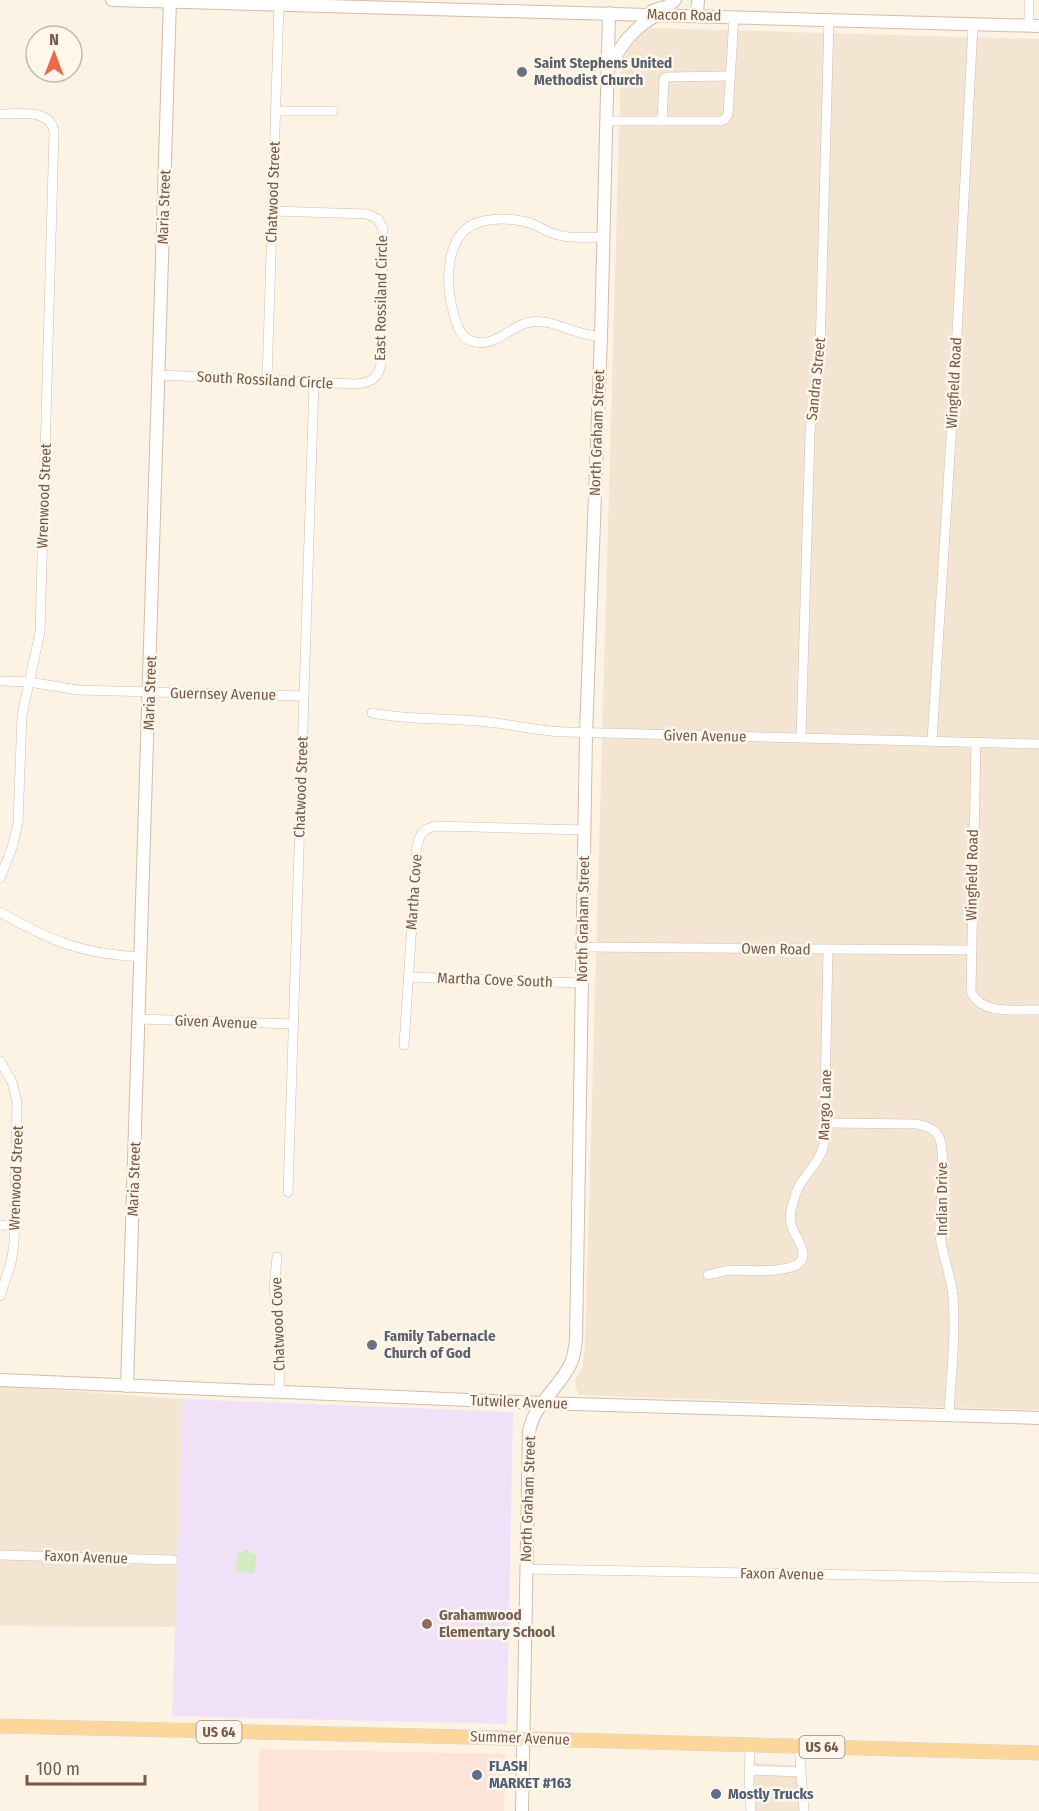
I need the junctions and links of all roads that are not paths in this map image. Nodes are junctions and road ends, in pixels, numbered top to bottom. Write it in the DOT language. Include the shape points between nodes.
graph roads {
  1 [pos="112,0"];
  2 [pos="675,0"];
  3 [pos="698,0"];
  4 [pos="1029,0"];
  5 [pos="170,1"];
  6 [pos="279,4"];
  7 [pos="448,4"];
  8 [pos="609,13"];
  9 [pos="642,14"];
  10 [pos="656,14"];
  11 [pos="697,15"];
  12 [pos="734,16"];
  13 [pos="829,20"];
  14 [pos="973,25"];
  15 [pos="1034,26"];
  16 [pos="608,72"];
  17 [pos="730,76"];
  18 [pos="275,111"];
  19 [pos="333,111"];
  20 [pos="0,114"];
  21 [pos="606,121"];
  22 [pos="662,121"];
  23 [pos="272,211"];
  24 [pos="604,237"];
  25 [pos="601,336"];
  26 [pos="160,375"];
  27 [pos="267,380"];
  28 [pos="314,382"];
  29 [pos="371,382"];
  30 [pos="0,681"];
  31 [pos="29,682"];
  32 [pos="150,693"];
  33 [pos="304,696"];
  34 [pos="372,713"];
  35 [pos="586,733"];
  36 [pos="801,738"];
  37 [pos="932,741"];
  38 [pos="976,743"];
  39 [pos="1039,744"];
  40 [pos="584,830"];
  41 [pos="0,878"];
  42 [pos="0,912"];
  43 [pos="582,947"];
  44 [pos="828,950"];
  45 [pos="970,950"];
  46 [pos="141,957"];
  47 [pos="408,977"];
  48 [pos="581,983"];
  49 [pos="1039,1010"];
  50 [pos="139,1019"];
  51 [pos="294,1024"];
  52 [pos="404,1046"];
  53 [pos="0,1061"];
  54 [pos="825,1123"];
  55 [pos="288,1192"];
  56 [pos="0,1225"];
  57 [pos="14,1226"];
  58 [pos="277,1257"];
  59 [pos="708,1275"];
  60 [pos="0,1296"];
  61 [pos="0,1380"];
  62 [pos="127,1386"];
  63 [pos="279,1391"];
  64 [pos="541,1403"];
  65 [pos="949,1414"];
  66 [pos="1039,1418"];
  67 [pos="0,1555"];
  68 [pos="173,1560"];
  69 [pos="526,1569"];
  70 [pos="1039,1578"];
  71 [pos="0,1726"];
  72 [pos="522,1738"];
  73 [pos="750,1745"];
  74 [pos="799,1746"];
  75 [pos="1039,1753"];
  76 [pos="749,1770"];
  77 [pos="801,1772"];
  78 [pos="522,1811"];
  79 [pos="751,1811"];
  80 [pos="804,1811"];
  1 -- 5 [label="main road, Macon Road"];
  2 -- 9 [label="main road"];
  3 -- 11 [label="main road"];
  4 -- 15 [label="street"];
  5 -- 6 [label="main road, Macon Road"];
  5 -- 26 [label="main road, Maria Street"];
  6 -- 7 [label="main road, Macon Road"];
  6 -- 18 [label="street, Chatwood Street"];
  7 -- 8 [label="main road, Macon Road"];
  8 -- 9 [label="main road, Macon Road"];
  8 -- 16 [label="main road, North Graham Street"];
  9 -- 10 [label="main road, Macon Road"];
  10 -- 11 [label="main road, Macon Road"];
  10 -- 16 [label="main road" via="630,33"];
  11 -- 12 [label="main road, Macon Road"];
  12 -- 13 [label="main road, Macon Road"];
  12 -- 17 [label="street"];
  13 -- 14 [label="main road, Macon Road"];
  13 -- 36 [label="street, Sandra Street" via="820,351 810,432"];
  14 -- 15 [label="main road, Macon Road"];
  14 -- 37 [label="street, Wingfield Road"];
  16 -- 21 [label="main road, North Graham Street"];
  17 -- 22 [label="street" via="725,119"];
  17 -- 22 [label="street" via="667,77"];
  18 -- 19 [label="street"];
  18 -- 23 [label="street, Chatwood Street"];
  20 -- 31 [label="street, Wrenwood Street" via="42,115 52,123 54,132 40,620"];
  21 -- 22 [label="street"];
  21 -- 24 [label="main road, North Graham Street"];
  23 -- 27 [label="street, Chatwood Street"];
  23 -- 29 [label="street, East Rossiland Circle" via="372,216 381,224 381,363"];
  24 -- 25 [label="main road, North Graham Street"];
  24 -- 25 [label="street" via="557,235 514,220 482,221 466,229 456,243 448,282 457,326 473,341 493,341 534,322"];
  25 -- 35 [label="main road, North Graham Street"];
  26 -- 27 [label="street, South Rossiland Circle"];
  26 -- 32 [label="main road, Maria Street"];
  27 -- 28 [label="street, South Rossiland Circle"];
  28 -- 29 [label="street, South Rossiland Circle"];
  28 -- 33 [label="street, Chatwood Street"];
  30 -- 31 [label="street, Guernsey Avenue"];
  31 -- 32 [label="street, Guernsey Avenue" via="78,690"];
  31 -- 41 [label="street, Wrenwood Street" via="22,724 18,823"];
  32 -- 33 [label="street, Guernsey Avenue"];
  32 -- 46 [label="main road, Maria Street"];
  33 -- 51 [label="street, Chatwood Street"];
  34 -- 35 [label="street, Given Avenue"];
  35 -- 36 [label="street, Given Avenue"];
  35 -- 40 [label="main road, North Graham Street"];
  36 -- 37 [label="street, Given Avenue"];
  37 -- 38 [label="street, Given Avenue"];
  38 -- 39 [label="street, Given Avenue"];
  38 -- 45 [label="street, Wingfield Road"];
  40 -- 43 [label="main road, North Graham Street"];
  40 -- 47 [label="street, Martha Cove" via="437,826 423,831 417,847"];
  42 -- 46 [label="street" via="72,947"];
  43 -- 44 [label="street, Owen Road"];
  43 -- 48 [label="main road, North Graham Street"];
  44 -- 45 [label="street, Owen Road"];
  44 -- 54 [label="street, Margo Lane"];
  45 -- 49 [label="street, Wingfield Road" via="970,987 980,1004 996,1009"];
  46 -- 50 [label="main road, Maria Street"];
  47 -- 48 [label="street, Martha Cove South"];
  47 -- 52 [label="street, Martha Cove"];
  48 -- 64 [label="main road, North Graham Street" via="576,1340 572,1362"];
  50 -- 51 [label="street, Given Avenue"];
  50 -- 62 [label="main road, Maria Street"];
  51 -- 55 [label="street, Chatwood Street"];
  53 -- 57 [label="street, Wrenwood Street" via="12,1082 17,1102"];
  54 -- 59 [label="street, Margo Lane" via="822,1152 799,1187 791,1213 790,1225 802,1253 800,1262 783,1270"];
  54 -- 65 [label="street, Indian Drive" via="916,1124 927,1126 939,1136 941,1241 953,1298"];
  56 -- 57 [label="street"];
  57 -- 60 [label="street, Wrenwood Street" via="11,1263"];
  58 -- 63 [label="street, Chatwood Cove" via="274,1288 281,1332"];
  61 -- 62 [label="main road, Tutwiler Avenue"];
  62 -- 63 [label="main road, Tutwiler Avenue"];
  63 -- 64 [label="main road, Tutwiler Avenue"];
  64 -- 65 [label="main road, Tutwiler Avenue"];
  64 -- 69 [label="main road, North Graham Street" via="529,1432"];
  65 -- 66 [label="main road, Tutwiler Avenue"];
  67 -- 68 [label="street, Faxon Avenue"];
  69 -- 70 [label="street, Faxon Avenue"];
  69 -- 72 [label="main road, North Graham Street"];
  71 -- 72 [label="main road, Summer Avenue / US 64"];
  72 -- 73 [label="main road, Summer Avenue / US 64"];
  72 -- 78 [label="main road, North Graham Street"];
  73 -- 74 [label="main road, Summer Avenue / US 64"];
  73 -- 76 [label="street"];
  74 -- 75 [label="main road, Summer Avenue / US 64"];
  74 -- 77 [label="street"];
  76 -- 77 [label="street"];
  76 -- 79 [label="street"];
  77 -- 80 [label="street"];
}
